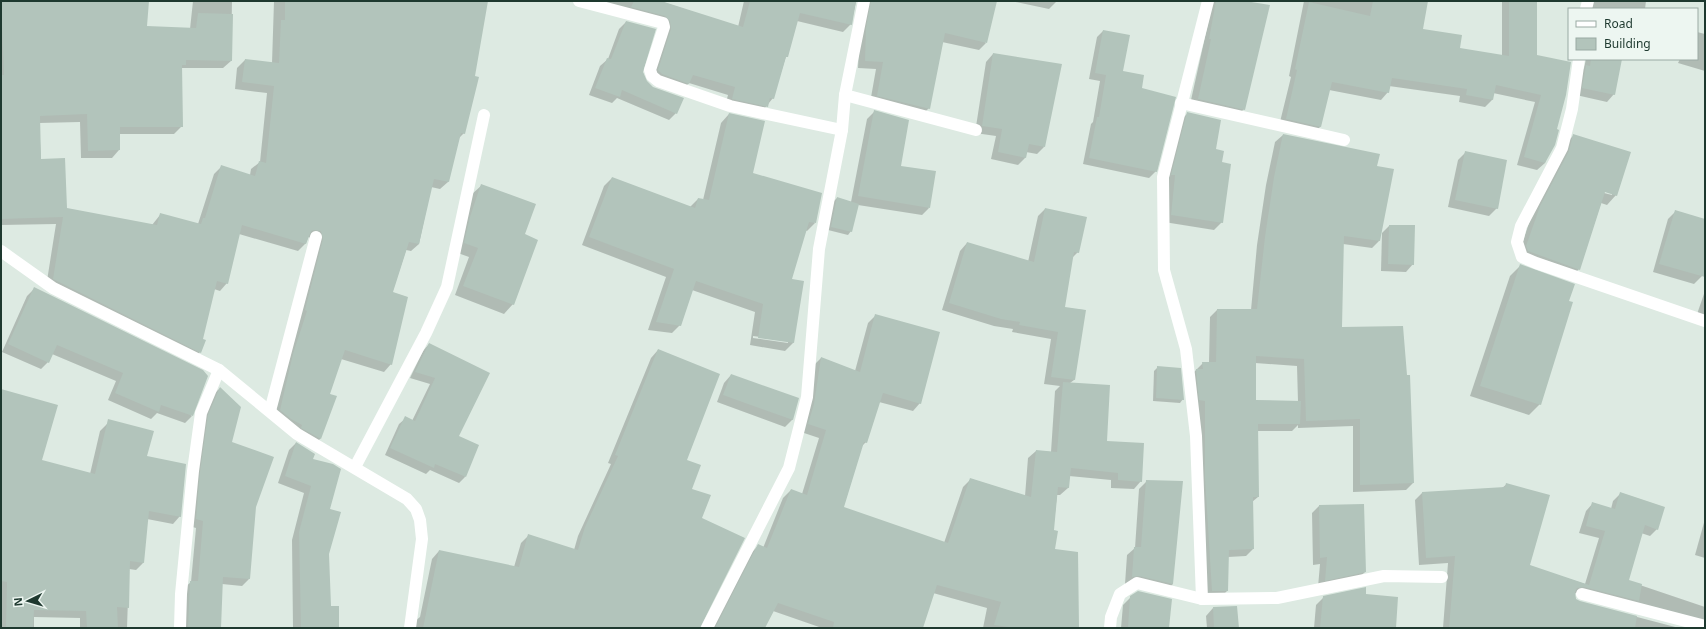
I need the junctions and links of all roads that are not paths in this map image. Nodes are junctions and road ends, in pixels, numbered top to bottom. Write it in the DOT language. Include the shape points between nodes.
graph roads {
  1 [pos="579,1"];
  2 [pos="864,1"];
  3 [pos="1208,1"];
  4 [pos="1579,60"];
  5 [pos="845,96"];
  6 [pos="1181,103"];
  7 [pos="484,116"];
  8 [pos="842,130"];
  9 [pos="976,130"];
  10 [pos="1344,140"];
  11 [pos="316,237"];
  12 [pos="1,251"];
  13 [pos="1705,321"];
  14 [pos="219,370"];
  15 [pos="270,411"];
  16 [pos="354,467"];
  17 [pos="1442,577"];
  18 [pos="1582,594"];
  19 [pos="1202,599"];
  20 [pos="1705,626"];
  21 [pos="180,628"];
  22 [pos="410,628"];
  23 [pos="707,628"];
  24 [pos="1110,628"];
  1 -- 8 [label="street" via="663,23 664,27 650,70 658,81 730,106"];
  2 -- 5 [label="street"];
  3 -- 6 [label="street"];
  4 -- 13 [label="street" via="1572,109 1562,148 1520,226 1517,242 1522,257"];
  5 -- 8 [label="street"];
  5 -- 9 [label="street"];
  6 -- 10 [label="street"];
  6 -- 19 [label="street" via="1163,177 1164,270 1186,349 1196,436"];
  7 -- 16 [label="street" via="447,287 426,333"];
  8 -- 23 [label="street" via="820,249 807,397 788,468"];
  11 -- 15 [label="street"];
  12 -- 14 [label="street" via="53,288"];
  14 -- 15 [label="street"];
  14 -- 21 [label="street" via="201,413 193,471"];
  15 -- 16 [label="street" via="297,434"];
  16 -- 22 [label="street" via="407,499 416,509 420,520 422,539"];
  17 -- 19 [label="street" via="1384,576 1277,598"];
  18 -- 20 [label="street"];
  19 -- 24 [label="street" via="1137,583 1120,594"];
}
